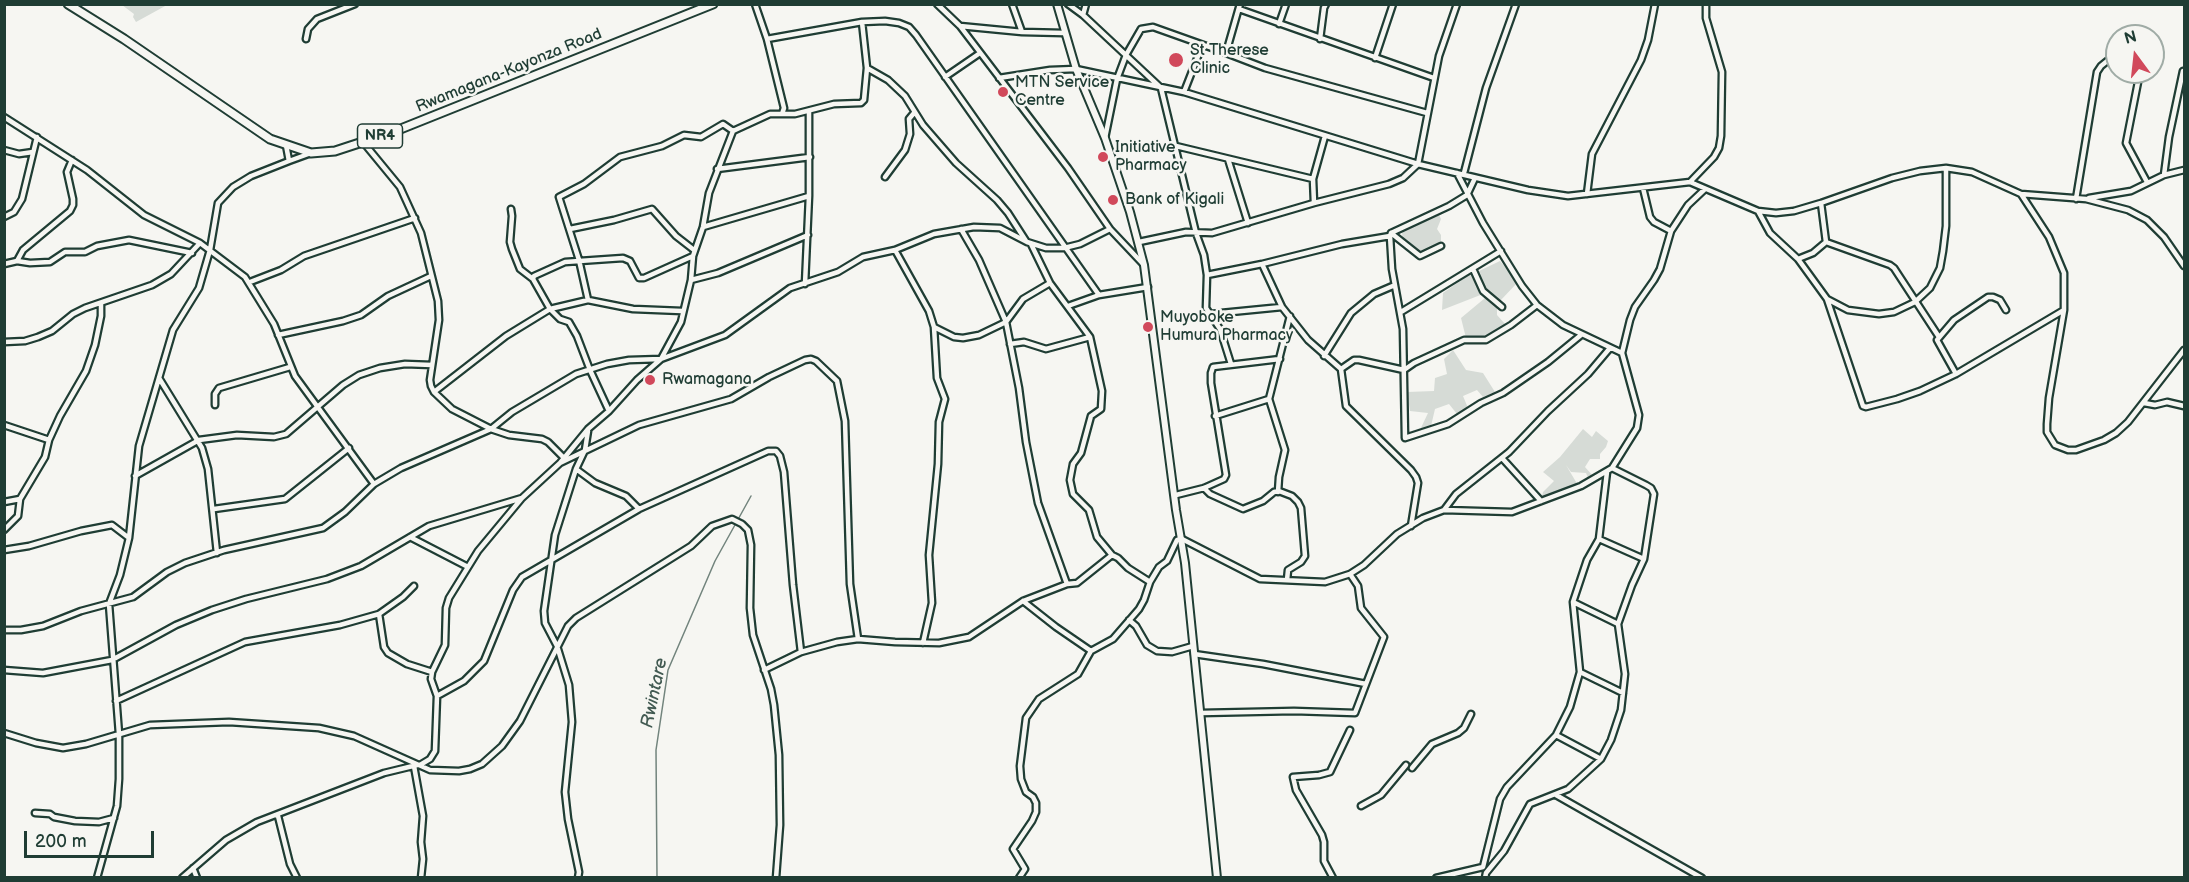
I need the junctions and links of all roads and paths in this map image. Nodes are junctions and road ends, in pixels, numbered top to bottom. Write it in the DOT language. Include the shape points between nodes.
graph roads {
  1 [pos="68,4"];
  2 [pos="355,4"];
  3 [pos="713,4"];
  4 [pos="755,4"];
  5 [pos="937,4"];
  6 [pos="1012,4"];
  7 [pos="1057,4"];
  8 [pos="1068,4"];
  9 [pos="1086,4"];
  10 [pos="1286,4"];
  11 [pos="1326,4"];
  12 [pos="1393,4"];
  13 [pos="1457,4"];
  14 [pos="1516,4"];
  15 [pos="1655,4"];
  16 [pos="1706,4"];
  17 [pos="1240,7"];
  18 [pos="1083,15"];
  19 [pos="862,22"];
  20 [pos="1279,24"];
  21 [pos="960,26"];
  22 [pos="1022,32"];
  23 [pos="1064,33"];
  24 [pos="306,39"];
  25 [pos="767,39"];
  26 [pos="1320,39"];
  27 [pos="1202,46"];
  28 [pos="980,53"];
  29 [pos="1226,53"];
  30 [pos="1126,55"];
  31 [pos="1375,58"];
  32 [pos="2105,63"];
  33 [pos="867,68"];
  34 [pos="1076,69"];
  35 [pos="2183,71"];
  36 [pos="945,77"];
  37 [pos="999,78"];
  38 [pos="1434,78"];
  39 [pos="1117,79"];
  40 [pos="2138,84"];
  41 [pos="1161,88"];
  42 [pos="1184,92"];
  43 [pos="809,112"];
  44 [pos="914,112"];
  45 [pos="1427,113"];
  46 [pos="782,114"];
  47 [pos="4,117"];
  48 [pos="733,131"];
  49 [pos="1325,136"];
  50 [pos="37,137"];
  51 [pos="1105,138"];
  52 [pos="363,142"];
  53 [pos="286,146"];
  54 [pos="1176,146"];
  55 [pos="4,150"];
  56 [pos="33,152"];
  57 [pos="312,153"];
  58 [pos="810,158"];
  59 [pos="1228,159"];
  60 [pos="72,160"];
  61 [pos="289,161"];
  62 [pos="1419,164"];
  63 [pos="1947,168"];
  64 [pos="717,169"];
  65 [pos="2184,170"];
  66 [pos="1457,173"];
  67 [pos="1464,173"];
  68 [pos="2164,175"];
  69 [pos="885,177"];
  70 [pos="1475,178"];
  71 [pos="1313,179"];
  72 [pos="1690,182"];
  73 [pos="2147,182"];
  74 [pos="1643,188"];
  75 [pos="1705,189"];
  76 [pos="1587,194"];
  77 [pos="2021,194"];
  78 [pos="1467,195"];
  79 [pos="809,196"];
  80 [pos="2076,199"];
  81 [pos="2086,199"];
  82 [pos="1314,203"];
  83 [pos="1821,203"];
  84 [pos="511,209"];
  85 [pos="1758,211"];
  86 [pos="4,217"];
  87 [pos="415,218"];
  88 [pos="1248,223"];
  89 [pos="703,227"];
  90 [pos="570,229"];
  91 [pos="961,229"];
  92 [pos="1110,229"];
  93 [pos="1671,231"];
  94 [pos="1196,233"];
  95 [pos="807,235"];
  96 [pos="1391,235"];
  97 [pos="1139,242"];
  98 [pos="1826,242"];
  99 [pos="200,243"];
  100 [pos="1029,243"];
  101 [pos="1441,246"];
  102 [pos="1064,248"];
  103 [pos="210,250"];
  104 [pos="694,250"];
  105 [pos="895,250"];
  106 [pos="1501,251"];
  107 [pos="192,253"];
  108 [pos="693,256"];
  109 [pos="1798,259"];
  110 [pos="579,260"];
  111 [pos="17,261"];
  112 [pos="4,264"];
  113 [pos="1262,264"];
  114 [pos="1144,265"];
  115 [pos="2184,266"];
  116 [pos="1473,269"];
  117 [pos="1206,274"];
  118 [pos="431,276"];
  119 [pos="533,279"];
  120 [pos="691,280"];
  121 [pos="250,282"];
  122 [pos="1050,283"];
  123 [pos="805,284"];
  124 [pos="1395,285"];
  125 [pos="1148,287"];
  126 [pos="1099,296"];
  127 [pos="1827,299"];
  128 [pos="588,300"];
  129 [pos="1915,302"];
  130 [pos="101,303"];
  131 [pos="1537,305"];
  132 [pos="1068,306"];
  133 [pos="1282,307"];
  134 [pos="1502,307"];
  135 [pos="550,309"];
  136 [pos="682,310"];
  137 [pos="2006,310"];
  138 [pos="2064,310"];
  139 [pos="1401,312"];
  140 [pos="1211,314"];
  141 [pos="1290,316"];
  142 [pos="1006,322"];
  143 [pos="934,327"];
  144 [pos="279,335"];
  145 [pos="1581,335"];
  146 [pos="1090,337"];
  147 [pos="1939,337"];
  148 [pos="4,342"];
  149 [pos="1010,344"];
  150 [pos="1610,348"];
  151 [pos="2184,350"];
  152 [pos="1622,353"];
  153 [pos="1156,354"];
  154 [pos="1324,356"];
  155 [pos="662,359"];
  156 [pos="1280,359"];
  157 [pos="1231,364"];
  158 [pos="432,365"];
  159 [pos="290,367"];
  160 [pos="1341,369"];
  161 [pos="590,370"];
  162 [pos="1404,370"];
  163 [pos="1956,374"];
  164 [pos="159,378"];
  165 [pos="434,392"];
  166 [pos="1269,399"];
  167 [pos="2144,403"];
  168 [pos="215,405"];
  169 [pos="318,406"];
  170 [pos="2184,406"];
  171 [pos="609,411"];
  172 [pos="1215,416"];
  173 [pos="4,425"];
  174 [pos="490,429"];
  175 [pos="588,429"];
  176 [pos="49,440"];
  177 [pos="199,440"];
  178 [pos="349,448"];
  179 [pos="585,450"];
  180 [pos="563,457"];
  181 [pos="1502,458"];
  182 [pos="560,463"];
  183 [pos="576,469"];
  184 [pos="1610,470"];
  185 [pos="135,476"];
  186 [pos="374,484"];
  187 [pos="1203,488"];
  188 [pos="1278,492"];
  189 [pos="1176,495"];
  190 [pos="522,498"];
  191 [pos="20,499"];
  192 [pos="1541,501"];
  193 [pos="4,502"];
  194 [pos="214,509"];
  195 [pos="639,509"];
  196 [pos="1444,510"];
  197 [pos="1178,519"];
  198 [pos="1411,526"];
  199 [pos="4,531"];
  200 [pos="410,537"];
  201 [pos="129,538"];
  202 [pos="1182,539"];
  203 [pos="1599,539"];
  204 [pos="4,550"];
  205 [pos="217,553"];
  206 [pos="1112,555"];
  207 [pos="553,558"];
  208 [pos="1644,559"];
  209 [pos="468,567"];
  210 [pos="1350,574"];
  211 [pos="1287,580"];
  212 [pos="1150,582"];
  213 [pos="1067,584"];
  214 [pos="414,586"];
  215 [pos="1023,601"];
  216 [pos="1573,602"];
  217 [pos="109,604"];
  218 [pos="1190,606"];
  219 [pos="379,615"];
  220 [pos="1129,620"];
  221 [pos="1618,624"];
  222 [pos="4,630"];
  223 [pos="858,639"];
  224 [pos="923,643"];
  225 [pos="557,646"];
  226 [pos="1193,646"];
  227 [pos="801,651"];
  228 [pos="1091,651"];
  229 [pos="1194,654"];
  230 [pos="112,660"];
  231 [pos="4,670"];
  232 [pos="764,670"];
  233 [pos="432,672"];
  234 [pos="1580,672"];
  235 [pos="1366,684"];
  236 [pos="1623,693"];
  237 [pos="436,696"];
  238 [pos="117,701"];
  239 [pos="1201,713"];
  240 [pos="1471,714"];
  241 [pos="1350,730"];
  242 [pos="4,733"];
  243 [pos="119,734"];
  244 [pos="1556,735"];
  245 [pos="1601,759"];
  246 [pos="417,765"];
  247 [pos="1556,795"];
  248 [pos="1361,806"];
  249 [pos="118,810"];
  250 [pos="35,813"];
  251 [pos="278,816"];
  252 [pos="193,868"];
  253 [pos="97,878"];
  254 [pos="182,878"];
  255 [pos="197,878"];
  256 [pos="297,878"];
  257 [pos="421,878"];
  258 [pos="578,878"];
  259 [pos="776,878"];
  260 [pos="1019,878"];
  261 [pos="1217,878"];
  262 [pos="1333,878"];
  263 [pos="1436,878"];
  264 [pos="1485,878"];
  265 [pos="1702,878"];
  1 -- 53 [label="highway, Rwamagana-Kayonza Road / NR4" via="270,140"];
  2 -- 24 [label="street" via="317,19 308,29"];
  3 -- 52 [label="highway, Rwamagana-Kayonza Road / NR4"];
  4 -- 25 [label="street"];
  5 -- 21 [label="street"];
  6 -- 22 [label="street"];
  7 -- 23 [label="main road"];
  8 -- 18 [label="street"];
  9 -- 18 [label="street"];
  10 -- 20 [label="street"];
  11 -- 26 [label="street"];
  12 -- 31 [label="street"];
  13 -- 38 [label="street"];
  14 -- 67 [label="street" via="1486,88"];
  15 -- 76 [label="street" via="1641,60 1592,154"];
  16 -- 72 [label="street" via="1706,18 1722,72 1721,136 1714,157"];
  17 -- 20 [label="street"];
  17 -- 29 [label="street"];
  18 -- 30 [label="street"];
  19 -- 25 [label="street"];
  19 -- 33 [label="street"];
  19 -- 36 [label="street" via="885,21 909,27"];
  20 -- 26 [label="street"];
  21 -- 22 [label="street"];
  21 -- 28 [label="street"];
  22 -- 23 [label="street"];
  23 -- 34 [label="main road"];
  25 -- 46 [label="street" via="784,108"];
  26 -- 31 [label="street"];
  27 -- 29 [label="street"];
  27 -- 30 [label="street" via="1146,27"];
  27 -- 42 [label="street"];
  28 -- 36 [label="street"];
  28 -- 37 [label="street"];
  29 -- 45 [label="street" via="1265,68"];
  30 -- 39 [label="street"];
  30 -- 41 [label="street"];
  31 -- 38 [label="street"];
  32 -- 80 [label="street" via="2097,72"];
  33 -- 43 [label="street" via="861,103 834,104"];
  33 -- 44 [label="street" via="888,80 905,96"];
  34 -- 37 [label="street"];
  34 -- 39 [label="street"];
  34 -- 51 [label="main road"];
  35 -- 68 [label="street"];
  36 -- 102 [label="street"];
  37 -- 92 [label="street"];
  38 -- 45 [label="street"];
  39 -- 41 [label="street"];
  39 -- 51 [label="street"];
  40 -- 73 [label="street" via="2126,143"];
  41 -- 42 [label="street"];
  41 -- 54 [label="street"];
  42 -- 49 [label="street"];
  43 -- 46 [label="street"];
  43 -- 58 [label="street"];
  44 -- 69 [label="street" via="909,119 905,150"];
  44 -- 100 [label="street" via="956,164 997,200"];
  45 -- 62 [label="street"];
  46 -- 48 [label="street" via="770,114"];
  47 -- 50 [label="street"];
  48 -- 64 [label="street"];
  48 -- 90 [label="street" via="723,124 701,137 684,135 662,146 615,159 584,184 559,196"];
  49 -- 62 [label="street"];
  49 -- 71 [label="street"];
  50 -- 56 [label="street"];
  50 -- 60 [label="street"];
  51 -- 97 [label="main road"];
  52 -- 57 [label="highway, Rwamagana-Kayonza Road / NR4"];
  52 -- 87 [label="street" via="395,179"];
  53 -- 57 [label="highway, Rwamagana-Kayonza Road / NR4"];
  53 -- 61 [label="street"];
  54 -- 59 [label="street"];
  54 -- 94 [label="street"];
  55 -- 56 [label="street"];
  56 -- 86 [label="street" via="22,199 14,212"];
  57 -- 61 [label="street"];
  58 -- 64 [label="street"];
  58 -- 79 [label="street"];
  59 -- 71 [label="street"];
  59 -- 88 [label="street"];
  60 -- 99 [label="street" via="144,215"];
  60 -- 111 [label="street" via="67,172 73,199 70,212 23,250"];
  61 -- 103 [label="street" via="251,176 224,196 218,204"];
  62 -- 66 [label="street"];
  62 -- 82 [label="street" via="1389,184"];
  63 -- 77 [label="street" via="1979,174"];
  63 -- 83 [label="street" via="1892,178"];
  63 -- 129 [label="street" via="1946,226 1940,268 1930,288"];
  64 -- 89 [label="street"];
  65 -- 68 [label="street"];
  66 -- 67 [label="street"];
  66 -- 78 [label="street"];
  67 -- 70 [label="street"];
  68 -- 73 [label="street"];
  70 -- 76 [label="street" via="1568,196"];
  70 -- 78 [label="street"];
  71 -- 82 [label="street"];
  72 -- 74 [label="street"];
  72 -- 75 [label="street"];
  73 -- 81 [label="street" via="2131,191"];
  74 -- 76 [label="street"];
  74 -- 93 [label="street" via="1653,222"];
  75 -- 85 [label="street"];
  75 -- 93 [label="street" via="1688,205"];
  77 -- 80 [label="street"];
  77 -- 138 [label="street" via="2049,237 2064,273"];
  78 -- 96 [label="street"];
  78 -- 106 [label="street"];
  79 -- 89 [label="street"];
  79 -- 95 [label="street"];
  80 -- 81 [label="street"];
  81 -- 115 [label="street" via="2128,210 2147,220"];
  82 -- 88 [label="street"];
  83 -- 85 [label="street" via="1794,211"];
  83 -- 98 [label="street"];
  84 -- 119 [label="street" via="512,249 520,269"];
  85 -- 109 [label="street" via="1770,233"];
  87 -- 118 [label="street"];
  87 -- 121 [label="street" via="304,256"];
  88 -- 94 [label="street" via="1212,233"];
  89 -- 104 [label="street"];
  90 -- 104 [label="street" via="652,209"];
  90 -- 110 [label="street"];
  91 -- 100 [label="street" via="1000,228"];
  91 -- 105 [label="street" via="922,237"];
  91 -- 142 [label="street"];
  92 -- 102 [label="street"];
  92 -- 114 [label="street"];
  93 -- 152 [label="street" via="1654,280 1635,307"];
  94 -- 97 [label="street"];
  94 -- 117 [label="street"];
  95 -- 120 [label="street" via="718,273"];
  95 -- 123 [label="street"];
  96 -- 101 [label="street" via="1420,256"];
  96 -- 113 [label="street"];
  96 -- 124 [label="street"];
  97 -- 114 [label="main road"];
  98 -- 109 [label="street"];
  98 -- 129 [label="street" via="1890,265"];
  99 -- 103 [label="street"];
  99 -- 107 [label="street"];
  100 -- 102 [label="street"];
  100 -- 122 [label="street"];
  102 -- 126 [label="street"];
  103 -- 121 [label="street"];
  103 -- 164 [label="street" via="199,288 173,330"];
  104 -- 108 [label="street"];
  105 -- 123 [label="street" via="863,257 838,272"];
  105 -- 143 [label="street" via="924,300"];
  106 -- 116 [label="street"];
  106 -- 131 [label="street"];
  107 -- 111 [label="street" via="129,240 85,252 65,252 54,262"];
  107 -- 130 [label="street" via="171,274 152,285"];
  108 -- 110 [label="street" via="644,278 635,274 628,258"];
  108 -- 120 [label="street"];
  109 -- 127 [label="street"];
  110 -- 119 [label="street" via="555,265 536,273"];
  110 -- 128 [label="street"];
  111 -- 112 [label="street"];
  113 -- 117 [label="street"];
  113 -- 133 [label="street"];
  114 -- 125 [label="main road"];
  116 -- 134 [label="street" via="1483,291"];
  116 -- 139 [label="street"];
  117 -- 140 [label="street" via="1205,302"];
  118 -- 144 [label="street" via="388,296 361,315"];
  118 -- 158 [label="street" via="440,320"];
  119 -- 135 [label="street"];
  120 -- 136 [label="street"];
  121 -- 144 [label="street"];
  122 -- 132 [label="street"];
  122 -- 142 [label="street" via="1023,299"];
  123 -- 155 [label="street" via="781,294 725,335"];
  124 -- 139 [label="street"];
  124 -- 154 [label="street" via="1374,294 1351,313"];
  125 -- 126 [label="street"];
  125 -- 153 [label="main road"];
  126 -- 132 [label="street"];
  127 -- 129 [label="street" via="1848,310 1879,314"];
  127 -- 163 [label="street" via="1864,407 1920,392"];
  128 -- 135 [label="street"];
  128 -- 136 [label="street" via="633,309"];
  129 -- 147 [label="street"];
  130 -- 148 [label="street" via="73,314 38,337"];
  130 -- 176 [label="street" via="95,345 86,371"];
  131 -- 145 [label="street"];
  131 -- 162 [label="street" via="1486,340 1464,340"];
  132 -- 146 [label="street"];
  133 -- 140 [label="street"];
  133 -- 141 [label="street"];
  135 -- 161 [label="street" via="560,320 569,322"];
  135 -- 165 [label="street" via="506,336"];
  136 -- 155 [label="street" via="678,329"];
  137 -- 147 [label="street" via="1996,298 1988,297 1954,320"];
  138 -- 163 [label="street"];
  138 -- 167 [label="street" via="2047,424 2055,445 2076,450 2104,440 2128,422"];
  139 -- 162 [label="street"];
  140 -- 157 [label="street"];
  141 -- 154 [label="street"];
  141 -- 156 [label="street"];
  142 -- 143 [label="street" via="963,338"];
  142 -- 149 [label="street"];
  143 -- 224 [label="street" via="937,378 945,399 939,422 929,555 932,603"];
  144 -- 159 [label="street"];
  145 -- 150 [label="street"];
  145 -- 162 [label="street" via="1503,393 1448,424 1405,438"];
  146 -- 149 [label="street" via="1046,349 1024,342"];
  146 -- 206 [label="street" via="1102,406 1091,416 1070,480 1073,494 1089,510 1097,537"];
  147 -- 163 [label="street" via="1937,343"];
  149 -- 213 [label="street" via="1038,503"];
  150 -- 152 [label="street"];
  150 -- 181 [label="street"];
  151 -- 167 [label="street"];
  152 -- 184 [label="street" via="1639,415 1636,428"];
  153 -- 189 [label="main road"];
  153 -- 197 [label="street"];
  154 -- 160 [label="street"];
  155 -- 161 [label="street" via="629,360"];
  155 -- 171 [label="street"];
  156 -- 157 [label="street"];
  156 -- 166 [label="street"];
  157 -- 172 [label="street" via="1213,367 1211,373"];
  158 -- 165 [label="street" via="430,386"];
  158 -- 169 [label="street" via="405,364 359,375"];
  159 -- 168 [label="street" via="219,388 214,394"];
  159 -- 169 [label="street"];
  160 -- 162 [label="street" via="1359,360"];
  160 -- 198 [label="street" via="1346,406 1416,477"];
  161 -- 171 [label="street"];
  161 -- 174 [label="street" via="560,383"];
  164 -- 177 [label="street"];
  164 -- 185 [label="street" via="139,446"];
  165 -- 174 [label="street" via="452,409"];
  166 -- 172 [label="street"];
  166 -- 188 [label="street" via="1285,450"];
  167 -- 170 [label="street"];
  169 -- 177 [label="street" via="280,436 237,435"];
  169 -- 178 [label="street"];
  171 -- 175 [label="street"];
  172 -- 187 [label="street" via="1226,475"];
  173 -- 176 [label="street"];
  174 -- 180 [label="street" via="542,439"];
  174 -- 186 [label="street"];
  175 -- 179 [label="street"];
  175 -- 180 [label="street"];
  176 -- 191 [label="street" via="45,457"];
  177 -- 185 [label="street"];
  177 -- 194 [label="street"];
  178 -- 186 [label="street"];
  178 -- 194 [label="street" via="285,499"];
  179 -- 182 [label="street"];
  179 -- 183 [label="street"];
  179 -- 223 [label="street" via="639,425 731,399 805,360 816,361 837,381 845,421 850,584"];
  180 -- 182 [label="street"];
  181 -- 192 [label="street"];
  181 -- 196 [label="street" via="1456,494"];
  182 -- 190 [label="street"];
  183 -- 195 [label="street" via="626,496"];
  183 -- 207 [label="street" via="555,535"];
  184 -- 192 [label="street"];
  184 -- 203 [label="street"];
  184 -- 208 [label="street" via="1653,491"];
  185 -- 201 [label="street"];
  186 -- 205 [label="street" via="323,528"];
  187 -- 188 [label="street" via="1243,509"];
  187 -- 189 [label="street"];
  188 -- 211 [label="street" via="1292,496 1301,508 1305,547 1305,556 1288,570"];
  189 -- 197 [label="main road"];
  190 -- 200 [label="street" via="442,522"];
  190 -- 209 [label="street"];
  191 -- 193 [label="street"];
  191 -- 199 [label="street" via="18,516"];
  192 -- 196 [label="street" via="1512,512"];
  194 -- 205 [label="street"];
  195 -- 207 [label="street"];
  195 -- 227 [label="street" via="762,453 776,451 784,472"];
  196 -- 198 [label="street"];
  197 -- 202 [label="main road"];
  197 -- 218 [label="street"];
  198 -- 210 [label="street"];
  200 -- 209 [label="street"];
  200 -- 230 [label="street" via="361,566 212,610"];
  201 -- 204 [label="street" via="112,525"];
  201 -- 217 [label="street"];
  202 -- 211 [label="street" via="1260,579"];
  202 -- 212 [label="street" via="1177,540"];
  202 -- 218 [label="main road"];
  203 -- 208 [label="street"];
  203 -- 216 [label="street" via="1587,560"];
  205 -- 217 [label="street" via="185,563 133,597"];
  206 -- 212 [label="street"];
  206 -- 213 [label="street" via="1077,583"];
  207 -- 225 [label="street" via="544,611 548,632"];
  207 -- 237 [label="street" via="516,584 484,661 464,681"];
  208 -- 221 [label="street"];
  209 -- 233 [label="street" via="448,598 444,645"];
  210 -- 211 [label="street" via="1325,582"];
  210 -- 235 [label="street" via="1359,586 1362,608 1384,637"];
  212 -- 220 [label="street" via="1144,600"];
  213 -- 215 [label="street"];
  214 -- 219 [label="street"];
  215 -- 224 [label="street" via="969,637"];
  215 -- 228 [label="street"];
  216 -- 221 [label="street"];
  216 -- 234 [label="street"];
  217 -- 222 [label="street" via="43,626"];
  217 -- 230 [label="street"];
  218 -- 226 [label="main road"];
  219 -- 233 [label="street" via="388,653"];
  219 -- 238 [label="street" via="244,642"];
  220 -- 226 [label="street" via="1147,645 1157,651 1172,652"];
  220 -- 228 [label="street" via="1113,639"];
  221 -- 236 [label="street" via="1625,674"];
  223 -- 224 [label="street"];
  223 -- 227 [label="street"];
  225 -- 232 [label="street" via="576,618 691,546 712,526 732,519 748,530 753,635"];
  225 -- 246 [label="street" via="520,721 492,756 482,764 459,771 436,771"];
  225 -- 258 [label="street" via="571,701 565,792"];
  226 -- 229 [label="main road"];
  227 -- 232 [label="street"];
  228 -- 260 [label="street" via="1078,674 1039,699 1026,718 1021,779 1036,803 1036,812 1013,849 1025,869"];
  229 -- 235 [label="street"];
  229 -- 239 [label="main road"];
  230 -- 231 [label="street" via="43,673"];
  230 -- 238 [label="street"];
  232 -- 259 [label="street" via="774,705 779,755"];
  233 -- 237 [label="street"];
  234 -- 236 [label="street"];
  234 -- 244 [label="street" via="1570,707"];
  235 -- 239 [label="street" via="1355,713"];
  236 -- 245 [label="street" via="1611,741"];
  237 -- 246 [label="street" via="435,751 430,759"];
  238 -- 243 [label="street"];
  239 -- 261 [label="main road"];
  240 -- 248 [label="street" via="1464,728 1432,744 1381,795"];
  241 -- 262 [label="street" via="1330,772 1293,777 1296,790 1322,835 1325,865"];
  242 -- 243 [label="street" via="63,748"];
  243 -- 246 [label="street" via="150,725 188,723 319,728 354,736"];
  243 -- 253 [label="street" via="117,806"];
  244 -- 245 [label="street"];
  244 -- 263 [label="street" via="1507,786 1500,799 1483,867"];
  245 -- 247 [label="street" via="1577,783"];
  246 -- 251 [label="street" via="384,773"];
  246 -- 257 [label="street" via="423,816"];
  247 -- 264 [label="street" via="1530,804"];
  247 -- 265 [label="street"];
  249 -- 250 [label="street" via="114,819 99,822"];
  251 -- 252 [label="street" via="232,836"];
  251 -- 256 [label="street"];
  252 -- 254 [label="street"];
  252 -- 255 [label="street"];
}
